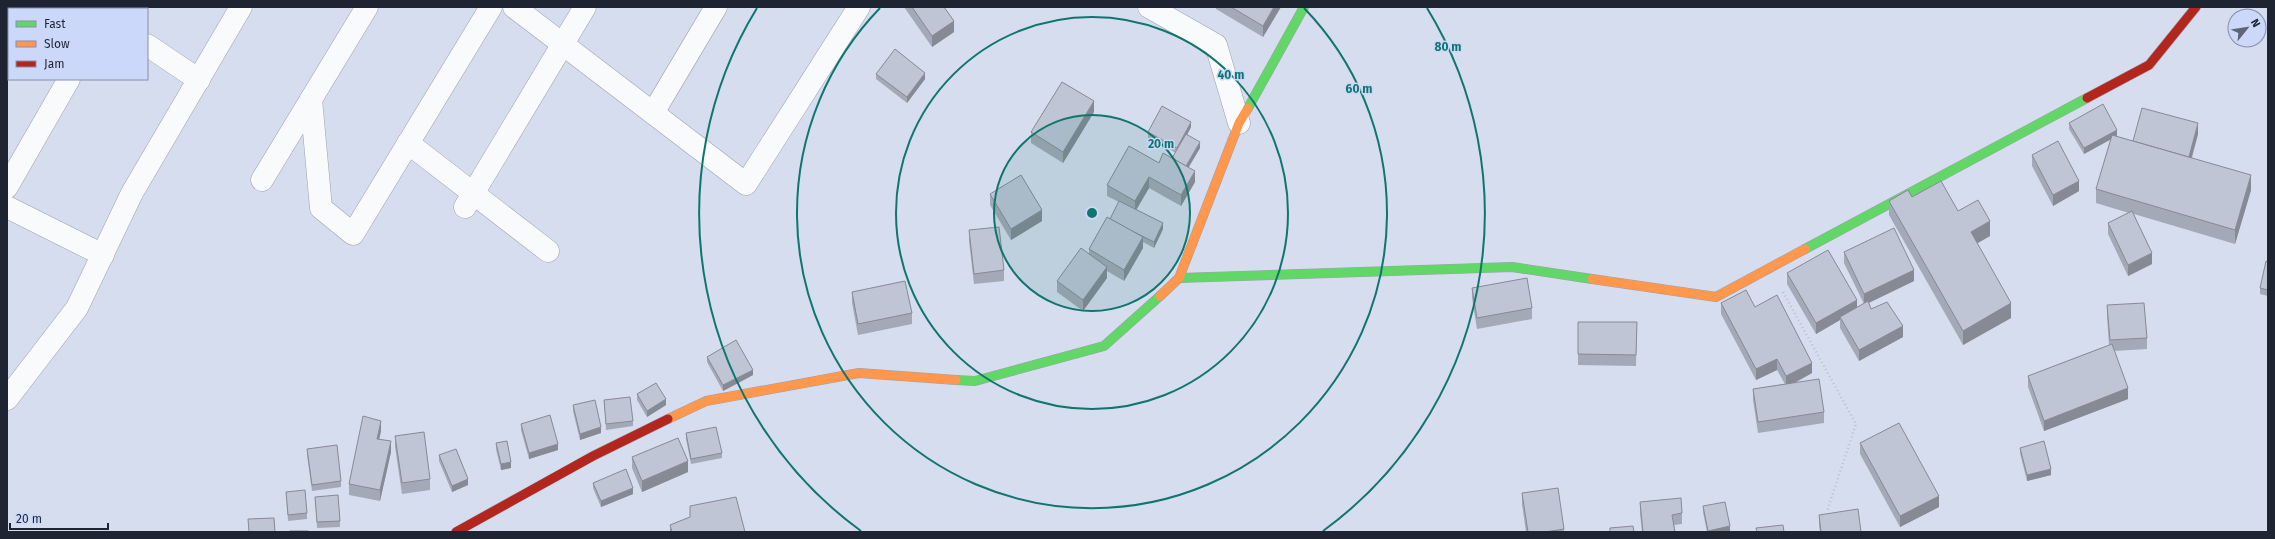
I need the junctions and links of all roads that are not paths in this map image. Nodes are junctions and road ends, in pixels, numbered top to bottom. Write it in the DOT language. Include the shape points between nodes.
graph roads {
  1 [pos="241,7"];
  2 [pos="367,7"];
  3 [pos="491,7"];
  4 [pos="514,7"];
  5 [pos="585,7"];
  6 [pos="716,7"];
  7 [pos="859,7"];
  8 [pos="1149,7"];
  9 [pos="1304,7"];
  10 [pos="2196,7"];
  11 [pos="563,44"];
  12 [pos="148,46"];
  13 [pos="68,80"];
  14 [pos="199,80"];
  15 [pos="311,98"];
  16 [pos="653,113"];
  17 [pos="1239,123"];
  18 [pos="408,144"];
  19 [pos="262,180"];
  20 [pos="7,187"];
  21 [pos="469,201"];
  22 [pos="7,208"];
  23 [pos="548,251"];
  24 [pos="103,255"];
  25 [pos="1179,278"];
  26 [pos="7,399"];
  27 [pos="456,532"];
  1 -- 14 [label="street"];
  2 -- 15 [label="street"];
  3 -- 18 [label="street"];
  4 -- 11 [label="street"];
  5 -- 11 [label="street"];
  6 -- 16 [label="street"];
  7 -- 16 [label="street" via="746,184"];
  8 -- 17 [label="street" via="1216,44"];
  9 -- 17 [label="street"];
  10 -- 25 [label="street" via="2149,65 1716,297 1512,267"];
  11 -- 16 [label="street"];
  11 -- 21 [label="street"];
  12 -- 14 [label="street"];
  13 -- 20 [label="street"];
  14 -- 24 [label="street" via="132,193"];
  15 -- 18 [label="street" via="321,208 353,234"];
  15 -- 19 [label="street"];
  17 -- 25 [label="street"];
  18 -- 21 [label="street"];
  21 -- 23 [label="street"];
  22 -- 24 [label="street"];
  24 -- 26 [label="street" via="77,308"];
  25 -- 27 [label="street" via="1104,346 975,381 859,373 706,401 593,456"];
}
